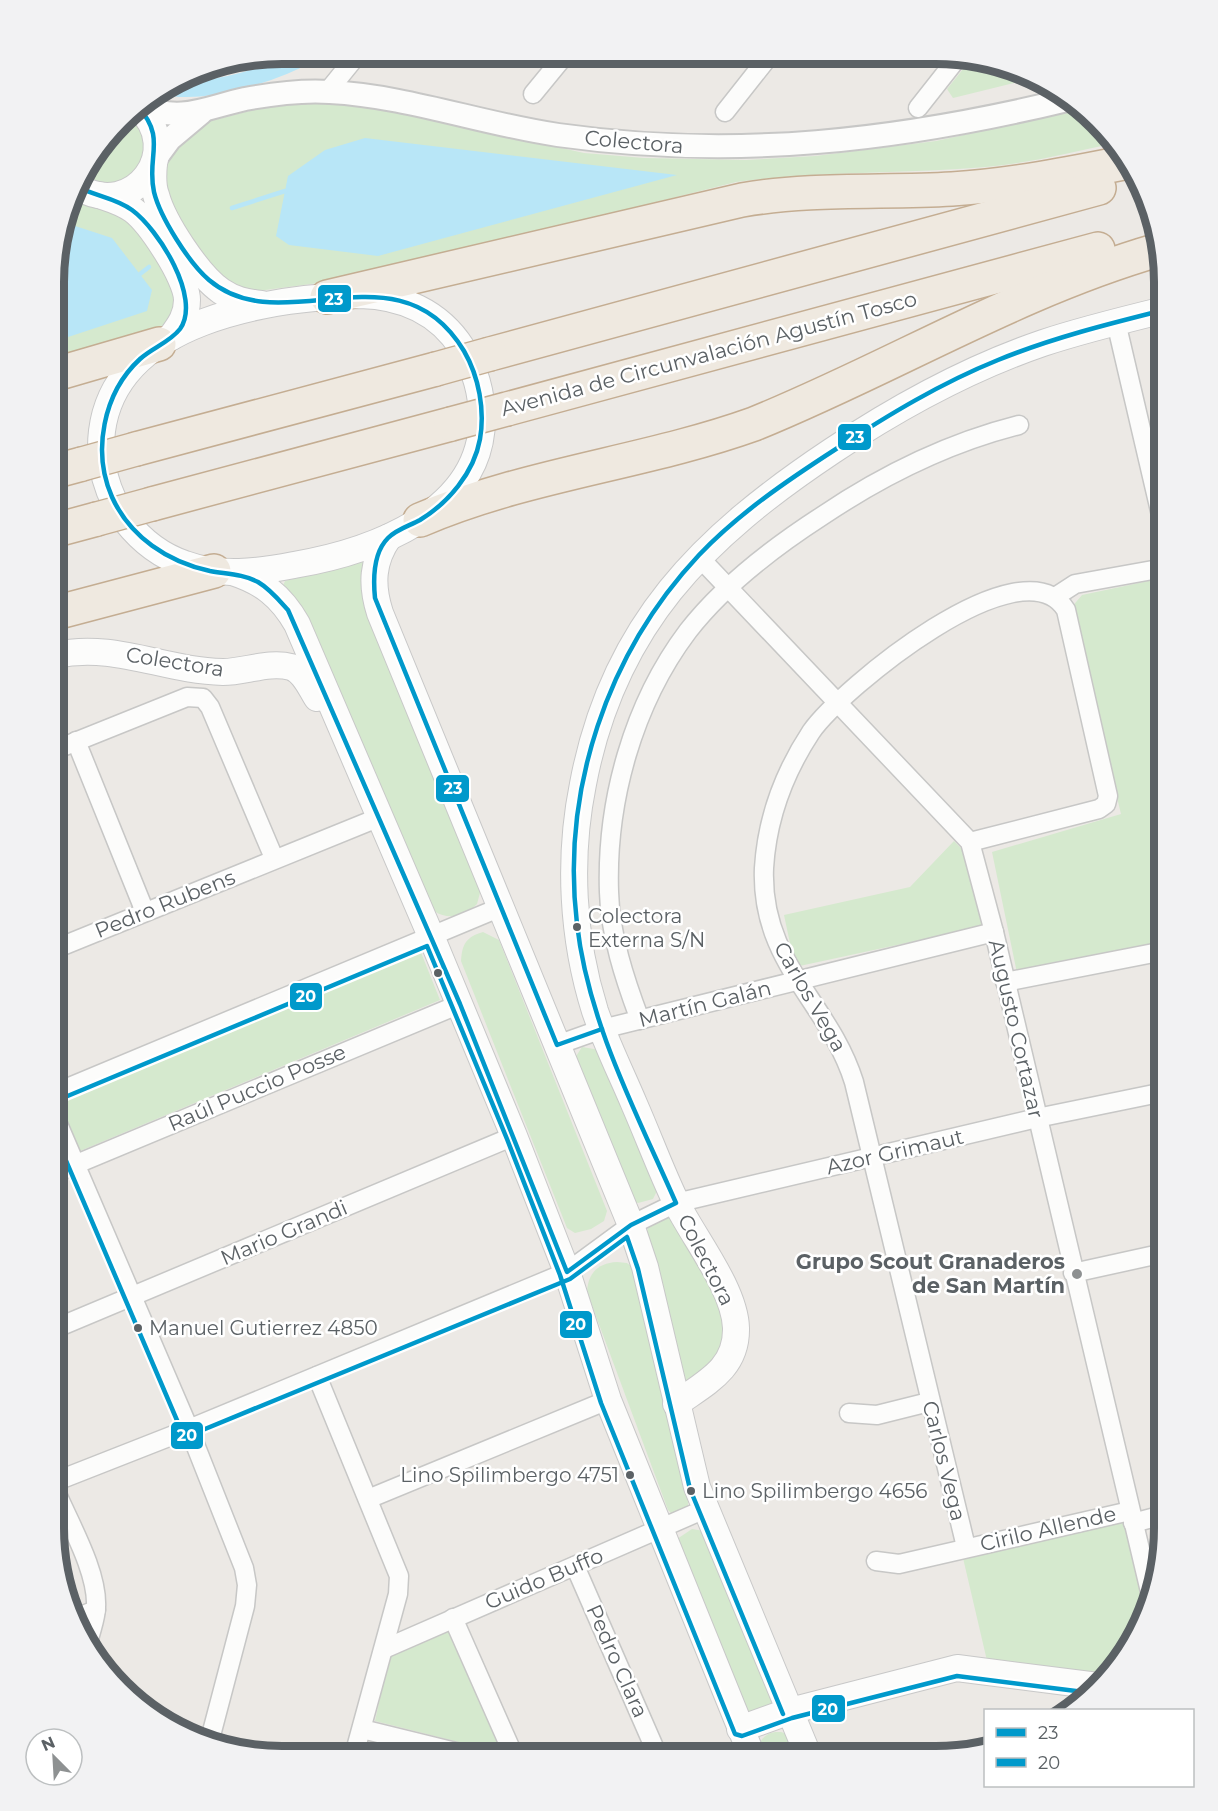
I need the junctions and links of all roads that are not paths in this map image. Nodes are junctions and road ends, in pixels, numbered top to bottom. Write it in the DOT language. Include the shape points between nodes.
graph roads {
  1 [pos="350,64"];
  2 [pos="558,64"];
  3 [pos="764,64"];
  4 [pos="952,65"];
  5 [pos="328,92"];
  6 [pos="533,94"];
  7 [pos="1058,102"];
  8 [pos="918,108"];
  9 [pos="150,110"];
  10 [pos="725,112"];
  11 [pos="201,113"];
  12 [pos="144,115"];
  13 [pos="155,160"];
  14 [pos="1119,164"];
  15 [pos="1128,180"];
  16 [pos="85,190"];
  17 [pos="85,190"];
  18 [pos="1148,236"];
  19 [pos="1152,252"];
  20 [pos="327,297"];
  21 [pos="267,304"];
  22 [pos="1154,312"];
  23 [pos="1116,322"];
  24 [pos="165,341"];
  25 [pos="64,372"];
  26 [pos="1019,425"];
  27 [pos="1154,446"];
  28 [pos="69,467"];
  29 [pos="420,520"];
  30 [pos="64,528"];
  31 [pos="389,537"];
  32 [pos="698,556"];
  33 [pos="1154,570"];
  34 [pos="223,571"];
  35 [pos="728,590"];
  36 [pos="1055,597"];
  37 [pos="64,610"];
  38 [pos="64,654"];
  39 [pos="835,703"];
  40 [pos="76,741"];
  41 [pos="64,746"];
  42 [pos="354,756"];
  43 [pos="380,817"];
  44 [pos="970,842"];
  45 [pos="274,858"];
  46 [pos="501,907"];
  47 [pos="145,912"];
  48 [pos="994,932"];
  49 [pos="431,936"];
  50 [pos="64,945"];
  51 [pos="1154,953"];
  52 [pos="796,982"];
  53 [pos="1005,982"];
  54 [pos="460,1004"];
  55 [pos="640,1020"];
  56 [pos="602,1029"];
  57 [pos="557,1045"];
  58 [pos="64,1089"];
  59 [pos="1154,1094"];
  60 [pos="1037,1118"];
  61 [pos="514,1136"];
  62 [pos="64,1138"];
  63 [pos="873,1157"];
  64 [pos="75,1164"];
  65 [pos="64,1169"];
  66 [pos="676,1203"];
  67 [pos="631,1225"];
  68 [pos="1154,1255"];
  69 [pos="567,1272"];
  70 [pos="1073,1273"];
  71 [pos="131,1297"];
  72 [pos="64,1325"];
  73 [pos="317,1376"];
  74 [pos="608,1400"];
  75 [pos="929,1402"];
  76 [pos="676,1404"];
  77 [pos="849,1413"];
  78 [pos="189,1429"];
  79 [pos="64,1478"];
  80 [pos="368,1499"];
  81 [pos="705,1509"];
  82 [pos="64,1511"];
  83 [pos="1154,1516"];
  84 [pos="1131,1517"];
  85 [pos="659,1529"];
  86 [pos="966,1547"];
  87 [pos="876,1561"];
  88 [pos="575,1566"];
  89 [pos="1147,1580"];
  90 [pos="96,1610"];
  91 [pos="83,1616"];
  92 [pos="453,1618"];
  93 [pos="90,1631"];
  94 [pos="384,1649"];
  95 [pos="1088,1685"];
  96 [pos="790,1711"];
  97 [pos="362,1729"];
  98 [pos="740,1729"];
  99 [pos="211,1735"];
  100 [pos="357,1746"];
  101 [pos="431,1746"];
  102 [pos="510,1746"];
  103 [pos="654,1746"];
  104 [pos="748,1746"];
  105 [pos="804,1746"];
  1 -- 5 [label="street"];
  2 -- 6 [label="street"];
  3 -- 10 [label="street"];
  4 -- 8 [label="street"];
  5 -- 7 [label="street, Colectora" via="393,101 556,135 646,145 732,148 883,136"];
  5 -- 11 [label="street, Colectora" via="265,96"];
  9 -- 11 [label="street, Colectora"];
  11 -- 13 [label="street, Colectora" via="170,139"];
  12 -- 13 [label="main road" via="154,128"];
  13 -- 16 [label="main road" via="134,188 120,194"];
  13 -- 21 [label="main road" via="154,188 159,206 206,278 233,298"];
  14 -- 20 [label="highway" via="1049,178 972,187 797,193 742,200"];
  15 -- 28 [label="highway, bridge"];
  17 -- 24 [label="main road" via="123,204 140,217 182,278 187,292 186,313"];
  18 -- 30 [label="highway, Avenida de Circunvalación Agustín Tosco, bridge"];
  19 -- 29 [label="highway" via="1014,302 754,424 491,494"];
  20 -- 21 [label="main road"];
  20 -- 29 [label="main road" via="375,295 415,306 449,331 471,365 482,409 478,448 456,488"];
  21 -- 24 [label="main road" via="213,320"];
  22 -- 23 [label="main road, Colectora"];
  23 -- 27 [label="street"];
  23 -- 32 [label="main road, Colectora" via="996,361 909,403 779,488"];
  24 -- 25 [label="highway"];
  24 -- 34 [label="main road" via="129,371 110,402 101,439 104,472 116,506 144,540 174,560"];
  26 -- 35 [label="street" via="935,452 843,501 790,537"];
  29 -- 31 [label="main road"];
  31 -- 34 [label="main road" via="318,561 266,570"];
  31 -- 46 [label="main road" via="376,564 375,598"];
  32 -- 35 [label="street, Augusto Cortazar"];
  32 -- 56 [label="main road, Colectora" via="657,606 626,660 601,716 585,771 577,823 575,902 582,957"];
  33 -- 36 [label="street" via="1075,584"];
  34 -- 37 [label="highway"];
  34 -- 42 [label="main road" via="265,586 288,609"];
  35 -- 39 [label="street, Augusto Cortazar"];
  35 -- 55 [label="street" via="688,632 668,661 638,724 618,788 609,894 618,947"];
  36 -- 39 [label="street, Carlos Vega" via="1038,591 1020,592 965,611 906,645"];
  36 -- 44 [label="street" via="1066,610 1108,796 1106,804"];
  38 -- 42 [label="main road, Colectora" via="117,652 221,672 291,667 304,676"];
  39 -- 44 [label="street, Augusto Cortazar"];
  39 -- 52 [label="street, Carlos Vega" via="811,733 785,779 769,832 764,869 766,898 774,934"];
  40 -- 41 [label="street"];
  40 -- 45 [label="street" via="187,697 203,698"];
  40 -- 47 [label="street"];
  42 -- 43 [label="main road"];
  43 -- 45 [label="street, Pedro Rubens"];
  43 -- 49 [label="main road"];
  44 -- 48 [label="street, Augusto Cortazar"];
  45 -- 47 [label="street, Pedro Rubens"];
  46 -- 49 [label="street"];
  46 -- 57 [label="main road"];
  47 -- 50 [label="street, Pedro Rubens"];
  48 -- 52 [label="street, Martín Galán"];
  48 -- 53 [label="street, Augusto Cortazar"];
  49 -- 54 [label="main road"];
  49 -- 58 [label="street"];
  51 -- 53 [label="street"];
  52 -- 55 [label="street, Martín Galán"];
  52 -- 63 [label="street, Carlos Vega" via="849,1066"];
  53 -- 60 [label="street, Augusto Cortazar"];
  54 -- 61 [label="main road"];
  54 -- 64 [label="street, Raúl Puccio Posse"];
  55 -- 56 [label="street, Martín Galán"];
  56 -- 57 [label="street, Martín Galán"];
  56 -- 66 [label="main road, Colectora"];
  57 -- 67 [label="main road"];
  59 -- 60 [label="street, Azor Grimaut"];
  60 -- 63 [label="street, Azor Grimaut"];
  60 -- 70 [label="street, Augusto Cortazar"];
  61 -- 69 [label="main road"];
  61 -- 71 [label="street, Mario Grandi"];
  62 -- 64 [label="street"];
  63 -- 66 [label="street, Azor Grimaut"];
  63 -- 75 [label="street, Carlos Vega"];
  64 -- 65 [label="street, Raúl Puccio Posse"];
  64 -- 71 [label="street"];
  66 -- 67 [label="street, Azor Grimaut"];
  66 -- 76 [label="main road, Colectora" via="714,1269 736,1325 735,1347 720,1374"];
  67 -- 69 [label="street, Azor Grimaut"];
  67 -- 76 [label="main road" via="645,1268"];
  68 -- 70 [label="street"];
  69 -- 73 [label="street, Azor Grimaut"];
  69 -- 74 [label="main road"];
  70 -- 84 [label="street, Augusto Cortazar"];
  71 -- 72 [label="street, Mario Grandi"];
  71 -- 78 [label="street"];
  73 -- 78 [label="street, Azor Grimaut"];
  73 -- 80 [label="street"];
  74 -- 80 [label="street"];
  74 -- 85 [label="main road"];
  75 -- 77 [label="street" via="877,1415"];
  75 -- 86 [label="street, Carlos Vega"];
  76 -- 81 [label="main road"];
  78 -- 79 [label="street, Azor Grimaut"];
  78 -- 99 [label="street" via="244,1568 247,1585 246,1606"];
  80 -- 94 [label="street" via="399,1576"];
  81 -- 85 [label="street, Guido Buffo"];
  81 -- 96 [label="main road"];
  82 -- 90 [label="street" via="92,1578"];
  83 -- 84 [label="street, Cirilo Allende"];
  84 -- 86 [label="street, Cirilo Allende"];
  84 -- 89 [label="street, Augusto Cortazar"];
  85 -- 88 [label="street, Guido Buffo"];
  85 -- 98 [label="main road"];
  86 -- 87 [label="street, Cirilo Allende" via="899,1564"];
  88 -- 92 [label="street, Guido Buffo"];
  88 -- 103 [label="street, Pedro Clara"];
  90 -- 91 [label="street"];
  90 -- 93 [label="street"];
  92 -- 94 [label="street, Guido Buffo"];
  92 -- 102 [label="street"];
  94 -- 97 [label="street"];
  95 -- 96 [label="main road" via="957,1668"];
  96 -- 98 [label="main road"];
  96 -- 105 [label="main road"];
  97 -- 100 [label="street"];
  97 -- 101 [label="street"];
  98 -- 104 [label="main road"];
}
